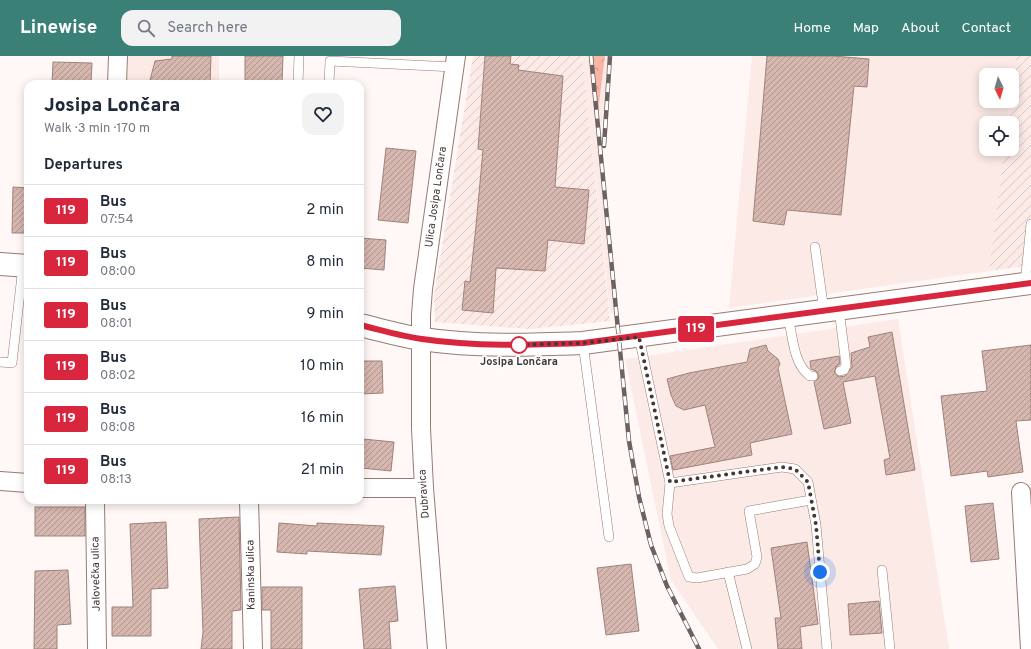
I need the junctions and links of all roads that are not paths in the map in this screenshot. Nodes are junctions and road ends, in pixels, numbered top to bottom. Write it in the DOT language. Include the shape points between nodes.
graph roads {
  1 [pos="118,56"];
  2 [pos="299,56"];
  3 [pos="455,61"];
  4 [pos="117,80"];
  5 [pos="298,80"];
  6 [pos="329,80"];
  7 [pos="1031,224"];
  8 [pos="815,247"];
  9 [pos="0,264"];
  10 [pos="24,266"];
  11 [pos="24,273"];
  12 [pos="1028,283"];
  13 [pos="832,310"];
  14 [pos="788,316"];
  15 [pos="364,325"];
  16 [pos="639,337"];
  17 [pos="422,339"];
  18 [pos="583,343"];
  19 [pos="0,362"];
  20 [pos="840,371"];
  21 [pos="813,376"];
  22 [pos="0,481"];
  23 [pos="670,482"];
  24 [pos="24,483"];
  25 [pos="364,488"];
  26 [pos="424,488"];
  27 [pos="1021,492"];
  28 [pos="811,500"];
  29 [pos="95,504"];
  30 [pos="249,504"];
  31 [pos="609,537"];
  32 [pos="882,570"];
  33 [pos="728,572"];
  34 [pos="98,649"];
  35 [pos="253,649"];
  36 [pos="437,649"];
  37 [pos="747,649"];
  38 [pos="827,649"];
  39 [pos="890,649"];
  40 [pos="1030,649"];
  1 -- 4 [label="street"];
  2 -- 5 [label="lane"];
  3 -- 6 [label="lane" via="330,61"];
  3 -- 17 [label="street, Ulica Josipa Lončara" via="423,289"];
  7 -- 12 [label="lane"];
  8 -- 13 [label="lane"];
  9 -- 10 [label="street"];
  11 -- 19 [label="lane" via="12,363"];
  12 -- 13 [label="street"];
  13 -- 14 [label="street"];
  13 -- 20 [label="lane" via="846,365 844,370"];
  14 -- 16 [label="street"];
  14 -- 21 [label="lane" via="799,363 804,372"];
  15 -- 17 [label="street"];
  16 -- 18 [label="street"];
  16 -- 23 [label="lane"];
  17 -- 18 [label="street" via="516,345"];
  17 -- 26 [label="street, Dubravica" via="421,428"];
  18 -- 31 [label="lane"];
  22 -- 24 [label="street"];
  23 -- 28 [label="lane" via="782,467 795,469 808,482"];
  23 -- 33 [label="lane" via="667,514 669,526 689,577 697,578"];
  25 -- 26 [label="street"];
  26 -- 36 [label="street, Dubravica"];
  27 -- 40 [label="street"];
  28 -- 33 [label="lane" via="749,511 757,557 755,564 747,569"];
  28 -- 38 [label="lane" via="816,525"];
  29 -- 34 [label="street, Jalovečka ulica"];
  30 -- 35 [label="street, Kaninska ulica"];
  32 -- 39 [label="lane"];
  33 -- 37 [label="lane"];
}
